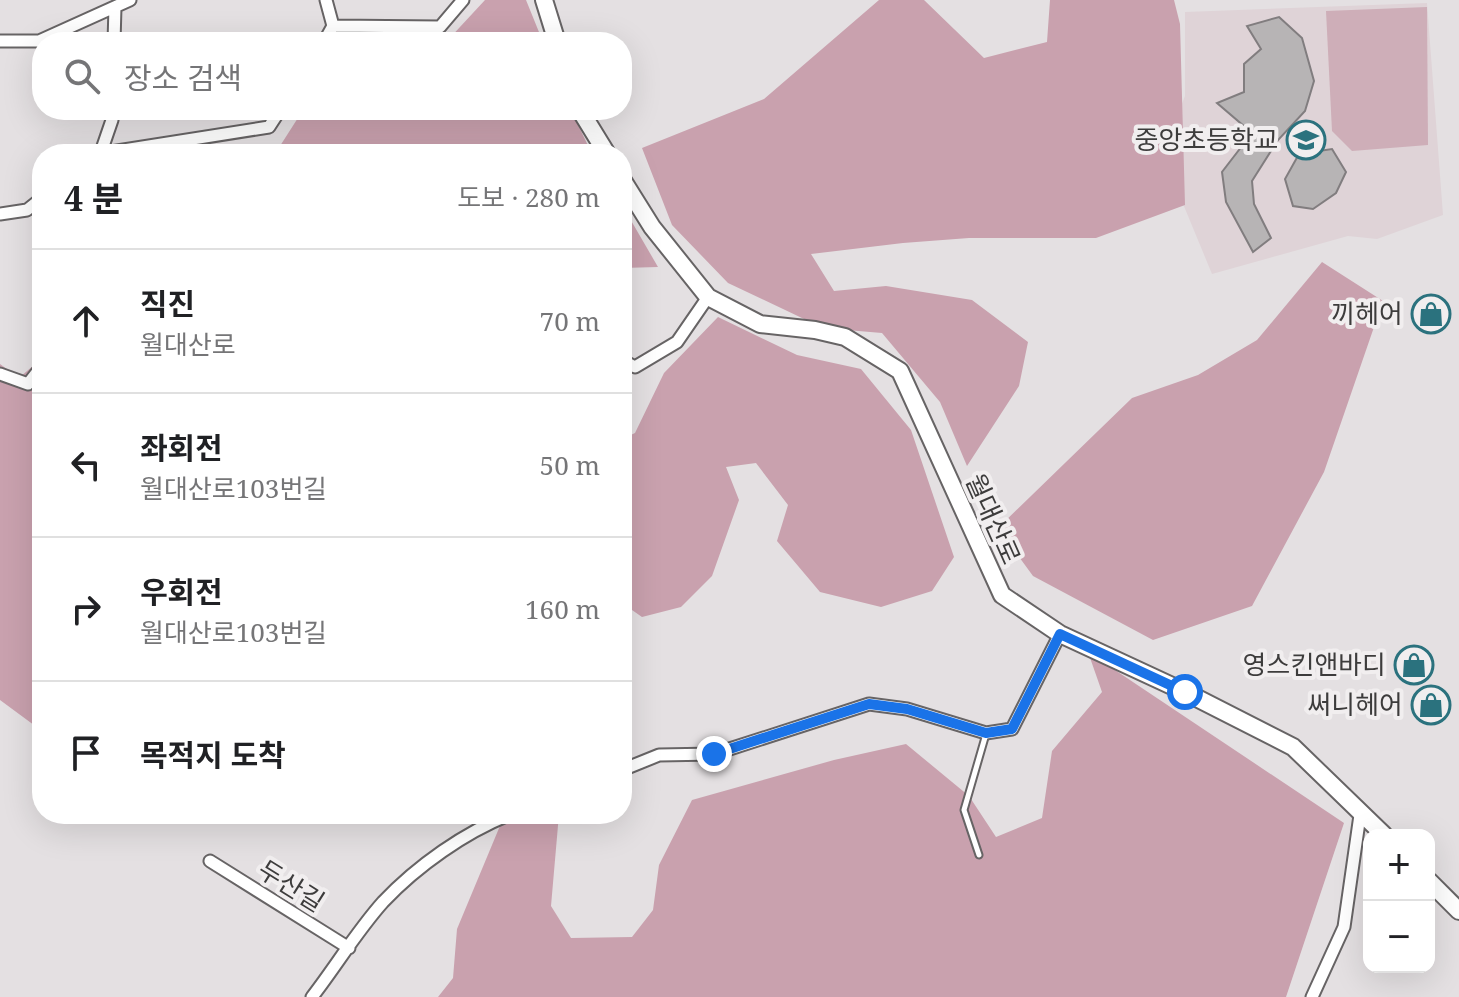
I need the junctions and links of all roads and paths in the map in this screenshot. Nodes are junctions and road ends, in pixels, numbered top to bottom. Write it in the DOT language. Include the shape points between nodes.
graph roads {
  1 [pos="130,0"];
  2 [pos="326,0"];
  3 [pos="463,0"];
  4 [pos="544,0"];
  5 [pos="115,7"];
  6 [pos="333,26"];
  7 [pos="59,32"];
  8 [pos="114,32"];
  9 [pos="330,32"];
  10 [pos="554,32"];
  11 [pos="0,41"];
  12 [pos="32,41"];
  13 [pos="112,120"];
  14 [pos="274,120"];
  15 [pos="586,120"];
  16 [pos="103,144"];
  17 [pos="184,144"];
  18 [pos="601,144"];
  19 [pos="632,195"];
  20 [pos="32,206"];
  21 [pos="0,214"];
  22 [pos="708,297"];
  23 [pos="632,365"];
  24 [pos="0,374"];
  25 [pos="32,379"];
  26 [pos="1060,634"];
  27 [pos="986,733"];
  28 [pos="632,766"];
  29 [pos="1360,815"];
  30 [pos="489,824"];
  31 [pos="1377,829"];
  32 [pos="979,855"];
  33 [pos="210,861"];
  34 [pos="1435,887"];
  35 [pos="1459,911"];
  36 [pos="349,948"];
  37 [pos="312,997"];
  38 [pos="1312,997"];
  1 -- 5 [label="street"];
  2 -- 6 [label="street"];
  3 -- 6 [label="street" via="440,27"];
  4 -- 10 [label="street"];
  5 -- 7 [label="street"];
  5 -- 8 [label="street"];
  6 -- 9 [label="street"];
  11 -- 12 [label="street"];
  13 -- 16 [label="street"];
  14 -- 17 [label="street" via="269,127"];
  15 -- 18 [label="street"];
  19 -- 22 [label="street, 월대산로"];
  20 -- 21 [label="street"];
  22 -- 23 [label="street" via="677,342"];
  22 -- 26 [label="street, 월대산로" via="760,324 845,337 900,371 1002,595"];
  24 -- 25 [label="street" via="28,384"];
  26 -- 27 [label="street" via="1012,729"];
  26 -- 29 [label="street, 월대산로" via="1293,747"];
  27 -- 28 [label="street" via="907,709 869,704 714,754 659,755"];
  27 -- 32 [label="lane" via="964,810"];
  29 -- 31 [label="street, 월대산로"];
  29 -- 38 [label="street" via="1344,927"];
  30 -- 36 [label="street" via="433,858 383,902"];
  33 -- 36 [label="street, 두산길"];
  34 -- 35 [label="street"];
  36 -- 37 [label="street"];
}
